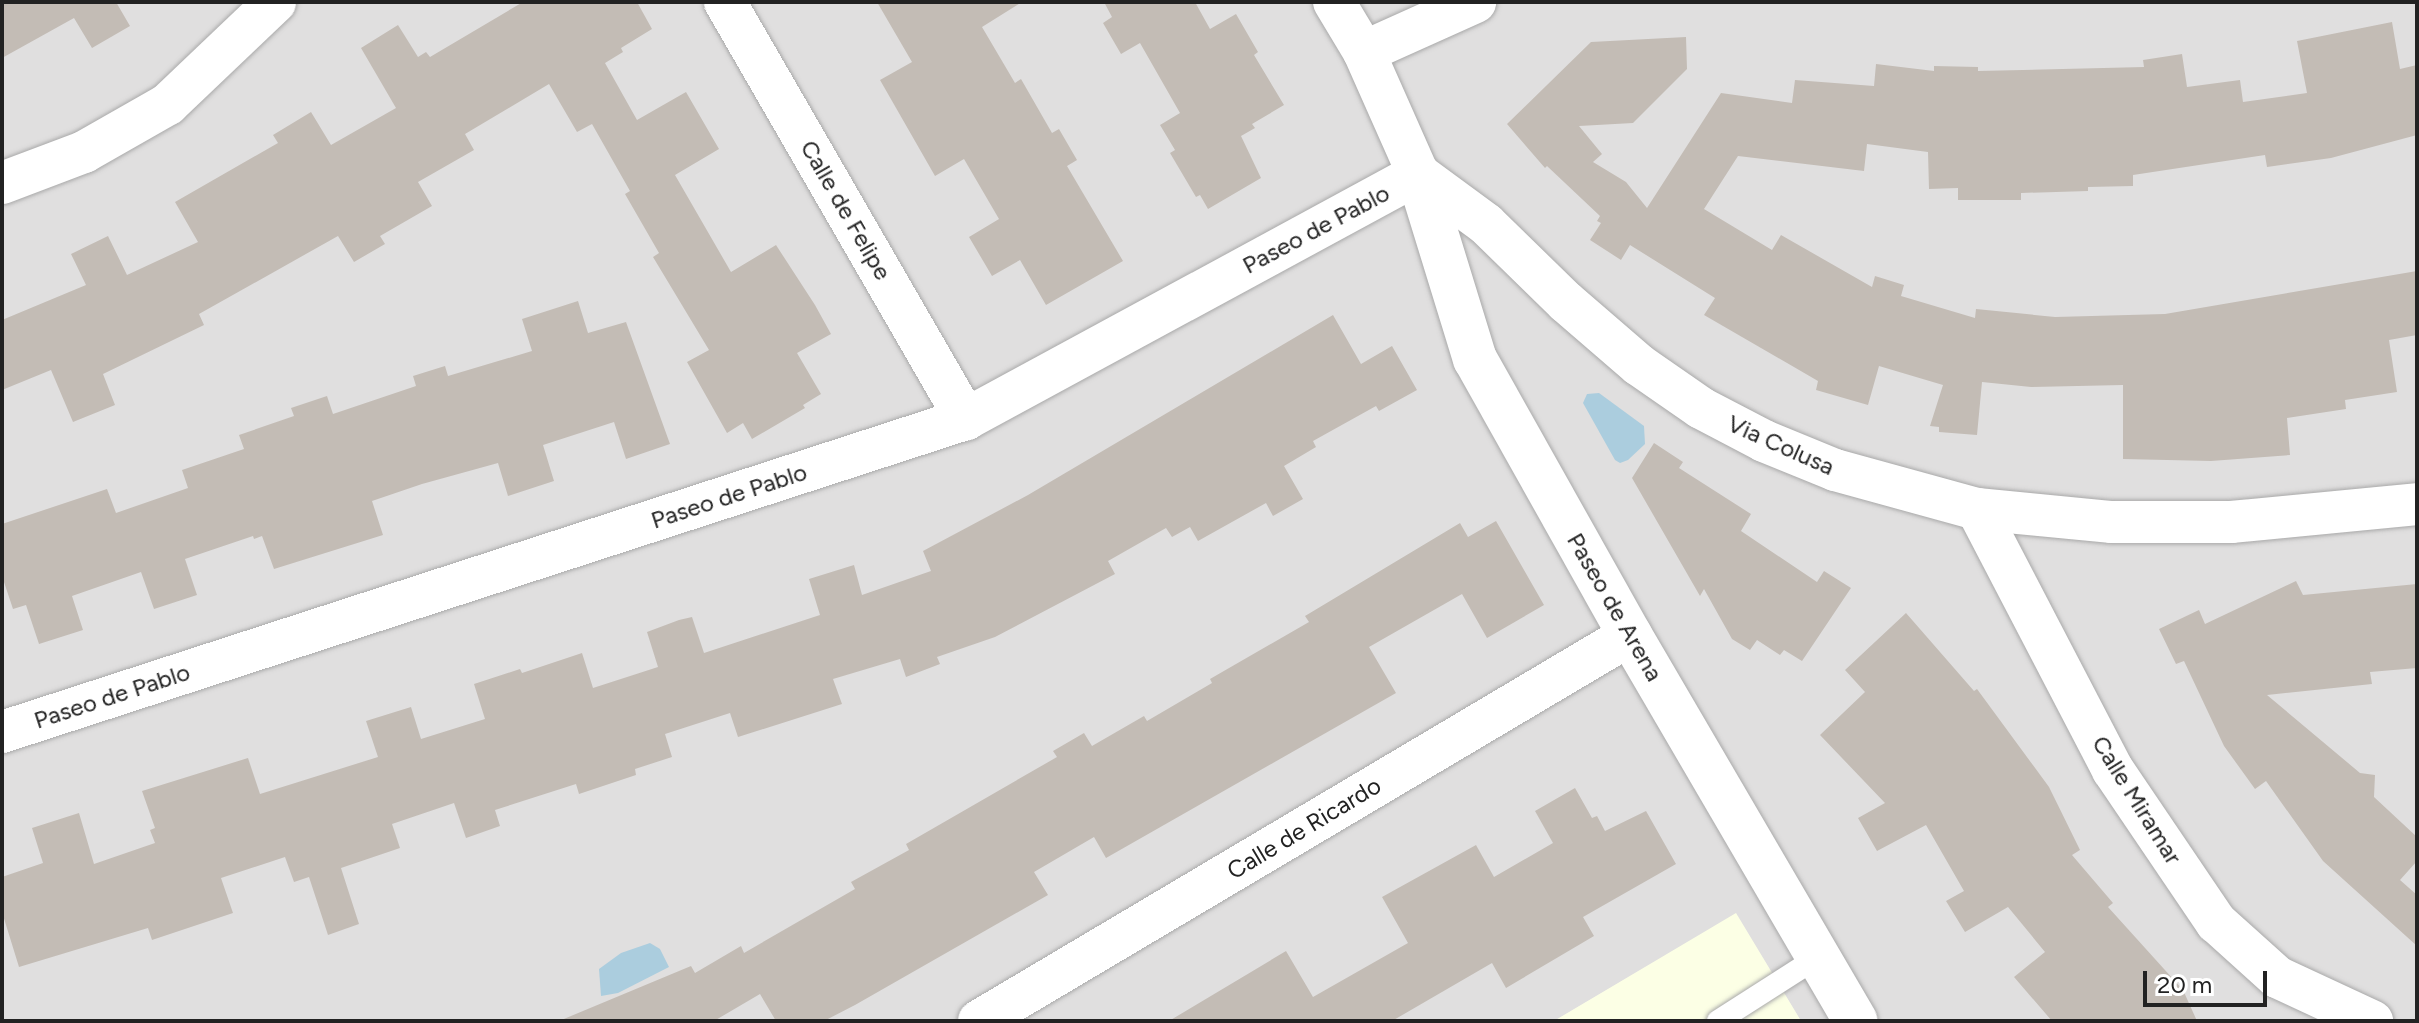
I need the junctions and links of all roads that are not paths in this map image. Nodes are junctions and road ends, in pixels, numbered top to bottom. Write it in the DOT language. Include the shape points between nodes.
graph roads {
  1 [pos="275,2"];
  2 [pos="725,2"];
  3 [pos="1334,2"];
  4 [pos="1475,2"];
  5 [pos="1364,52"];
  6 [pos="1418,174"];
  7 [pos="2,183"];
  8 [pos="966,419"];
  9 [pos="2417,504"];
  10 [pos="1977,509"];
  11 [pos="1630,635"];
  12 [pos="2,732"];
  13 [pos="1818,957"];
  14 [pos="979,1021"];
  15 [pos="1718,1021"];
  16 [pos="1856,1021"];
  17 [pos="2372,1021"];
  1 -- 7 [label="street" via="168,104 84,152"];
  2 -- 8 [label="street, Calle de Felipe"];
  3 -- 5 [label="street, Via Colusa"];
  4 -- 5 [label="street"];
  5 -- 6 [label="street, Via Colusa"];
  6 -- 8 [label="street, Paseo de Pablo"];
  6 -- 10 [label="street, Via Colusa" via="1486,224 1639,365 1701,408 1835,470"];
  6 -- 11 [label="street, Paseo de Arena" via="1475,359"];
  8 -- 12 [label="street, Paseo de Pablo"];
  9 -- 10 [label="street, Via Colusa" via="2231,522 2112,522"];
  10 -- 17 [label="street, Calle Miramar" via="2113,770 2216,922 2277,977"];
  11 -- 13 [label="street, Paseo de Arena"];
  11 -- 14 [label="street, Calle de Ricardo"];
  13 -- 15 [label="lane"];
  13 -- 16 [label="street, Paseo de Arena"];
}
